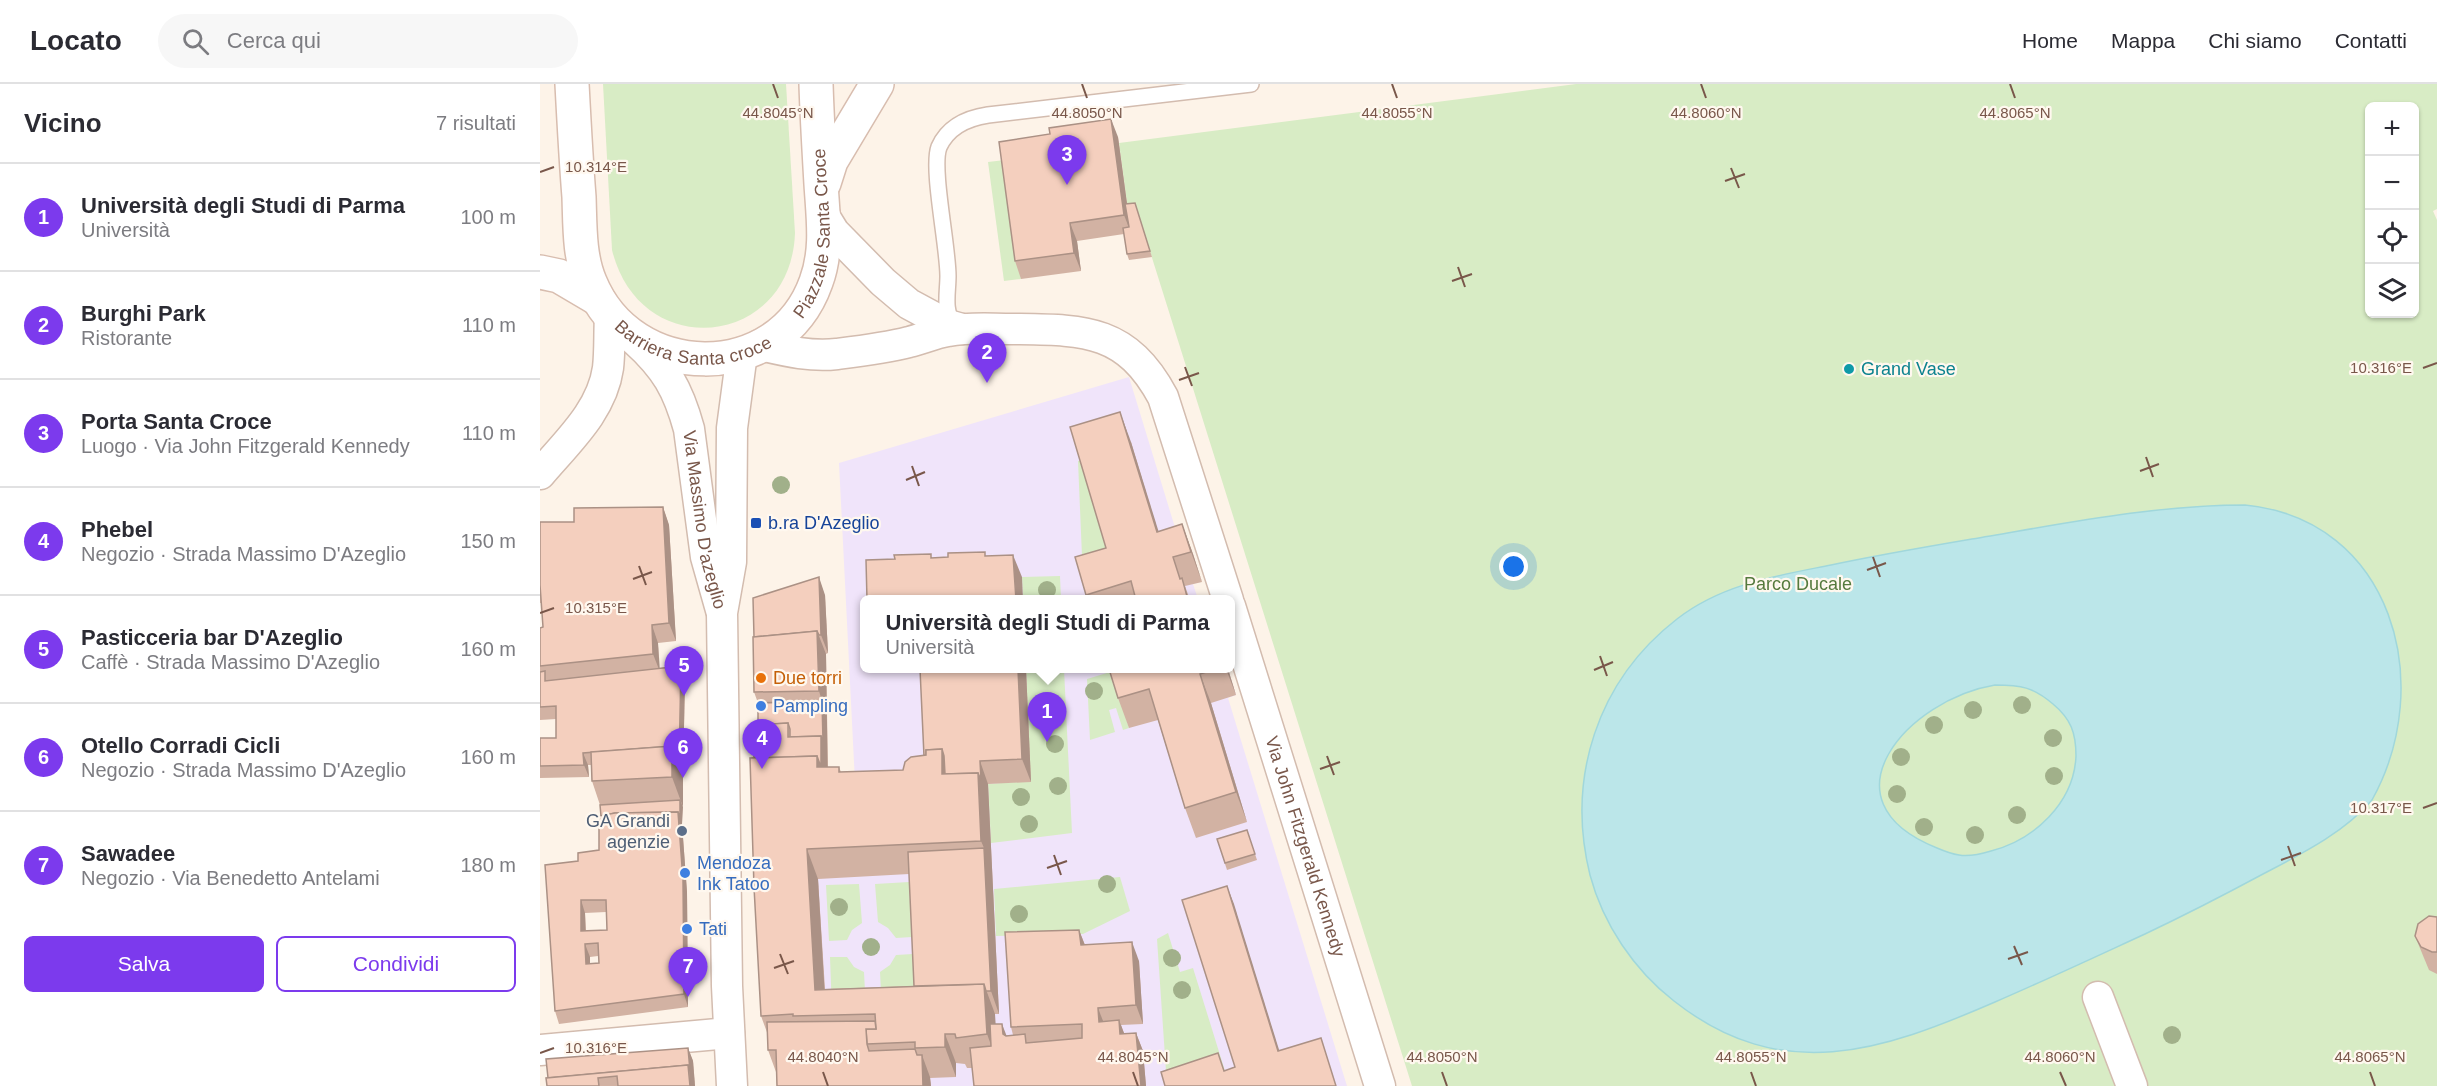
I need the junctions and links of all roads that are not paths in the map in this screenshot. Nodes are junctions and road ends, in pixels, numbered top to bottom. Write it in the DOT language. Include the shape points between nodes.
graph roads {
  1 [pos="572,84"];
  2 [pos="816,84"];
  3 [pos="877,84"];
  4 [pos="1251,84"];
  5 [pos="1149,90"];
  6 [pos="822,206"];
  7 [pos="540,272"];
  8 [pos="611,315"];
  9 [pos="962,329"];
  10 [pos="760,344"];
  11 [pos="540,474"];
  12 [pos="1226,595"];
  13 [pos="722,613"];
  14 [pos="1235,622"];
  15 [pos="2097,997"];
  16 [pos="729,1033"];
  17 [pos="540,1050"];
  18 [pos="732,1086"];
  19 [pos="1380,1086"];
  20 [pos="2132,1086"];
  1 -- 8 [label="main road" via="583,260"];
  2 -- 6 [label="main road, Piazzale Santa Croce"];
  3 -- 6 [label="main road" via="831,161"];
  4 -- 5 [label="lane"];
  5 -- 9 [label="lane" via="980,117 957,125 947,135 939,147 937,166 948,262 947,310 953,324"];
  6 -- 9 [label="street" via="834,232 883,282 909,304 948,326"];
  6 -- 10 [label="main road, Piazzale Santa Croce" via="824,248 815,285 793,319"];
  7 -- 8 [label="main road, Barriera Santa croce" via="559,276"];
  8 -- 10 [label="main road, Barriera Santa croce" via="641,343 680,357 721,358"];
  8 -- 11 [label="street" via="608,366 599,397 587,419"];
  8 -- 13 [label="street, Via Massimo D'azeglio" via="664,369 683,408 709,571"];
  9 -- 10 [label="street" via="903,344 835,354 800,355"];
  9 -- 12 [label="street" via="1078,331 1112,342 1141,365 1153,380 1170,416"];
  10 -- 13 [label="street, Via Massimo D'azeglio" via="732,428 731,562"];
  13 -- 16 [label="street"];
  14 -- 19 [label="street, Via John Fitzgerald Kennedy"];
  15 -- 20 [label="street"];
  16 -- 17 [label="street"];
  16 -- 18 [label="street"];
}
